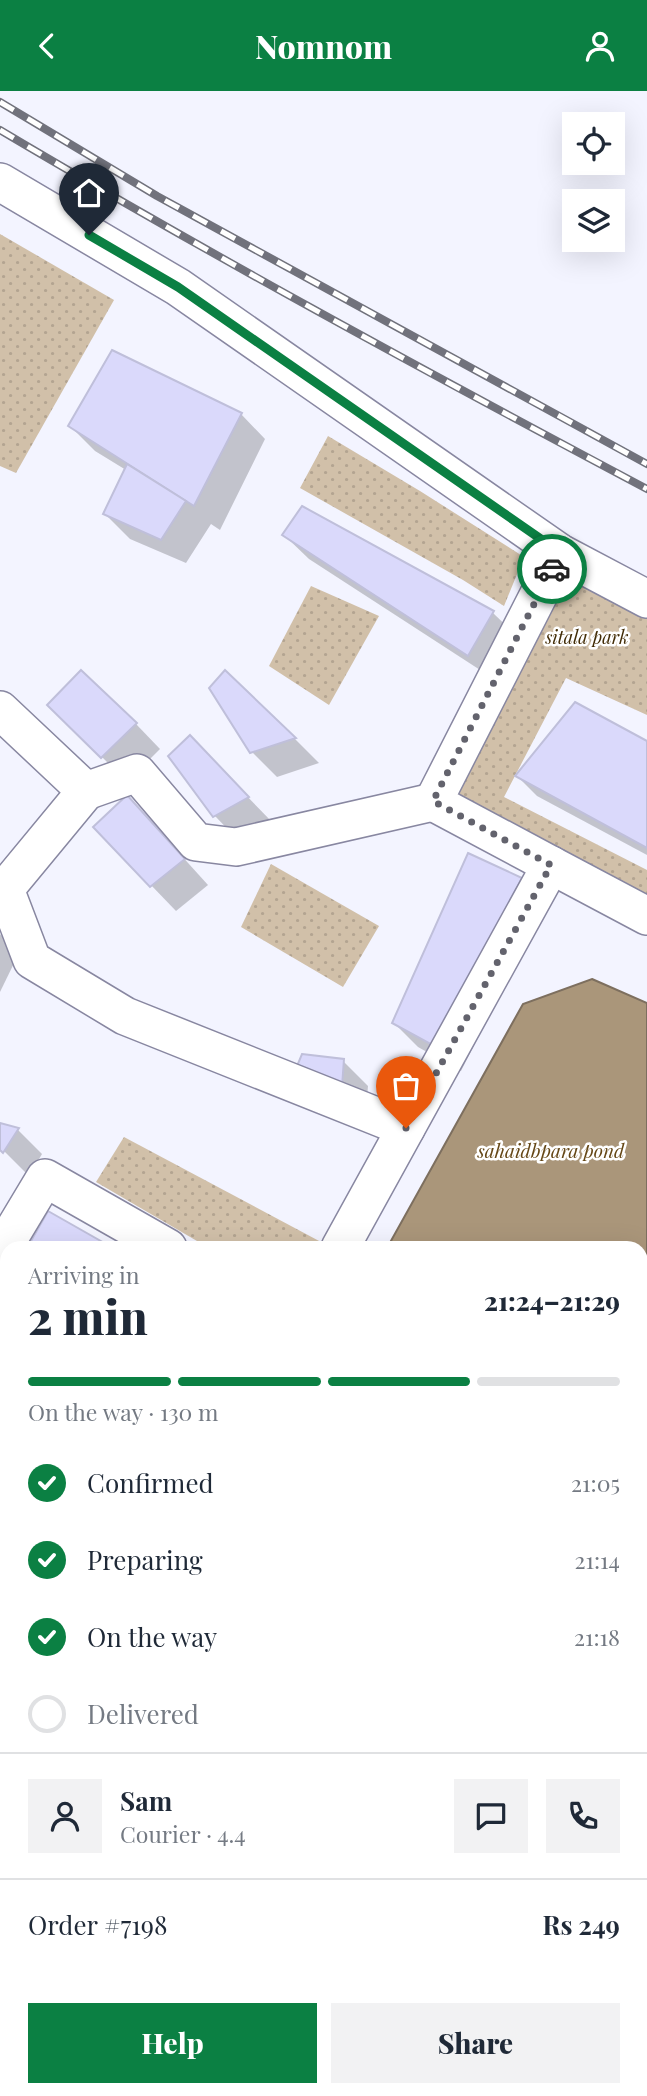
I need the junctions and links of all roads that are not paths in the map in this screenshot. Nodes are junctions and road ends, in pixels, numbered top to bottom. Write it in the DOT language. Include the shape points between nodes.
graph roads {
  1 [pos="0,182"];
  2 [pos="561,553"];
  3 [pos="647,599"];
  4 [pos="0,710"];
  5 [pos="86,792"];
  6 [pos="433,801"];
  7 [pos="551,865"];
  8 [pos="647,916"];
  9 [pos="406,1128"];
  10 [pos="7,1241"];
  11 [pos="156,1241"];
  12 [pos="345,1241"];
  1 -- 2 [label="street" via="178,287"];
  2 -- 3 [label="street"];
  2 -- 6 [label="street"];
  4 -- 5 [label="street"];
  5 -- 6 [label="street" via="137,773 196,842 236,847"];
  5 -- 9 [label="street" via="5,889 33,960 125,1016"];
  6 -- 7 [label="street"];
  7 -- 8 [label="street"];
  7 -- 9 [label="street"];
  9 -- 12 [label="street"];
  10 -- 11 [label="street" via="44,1178"];
}
